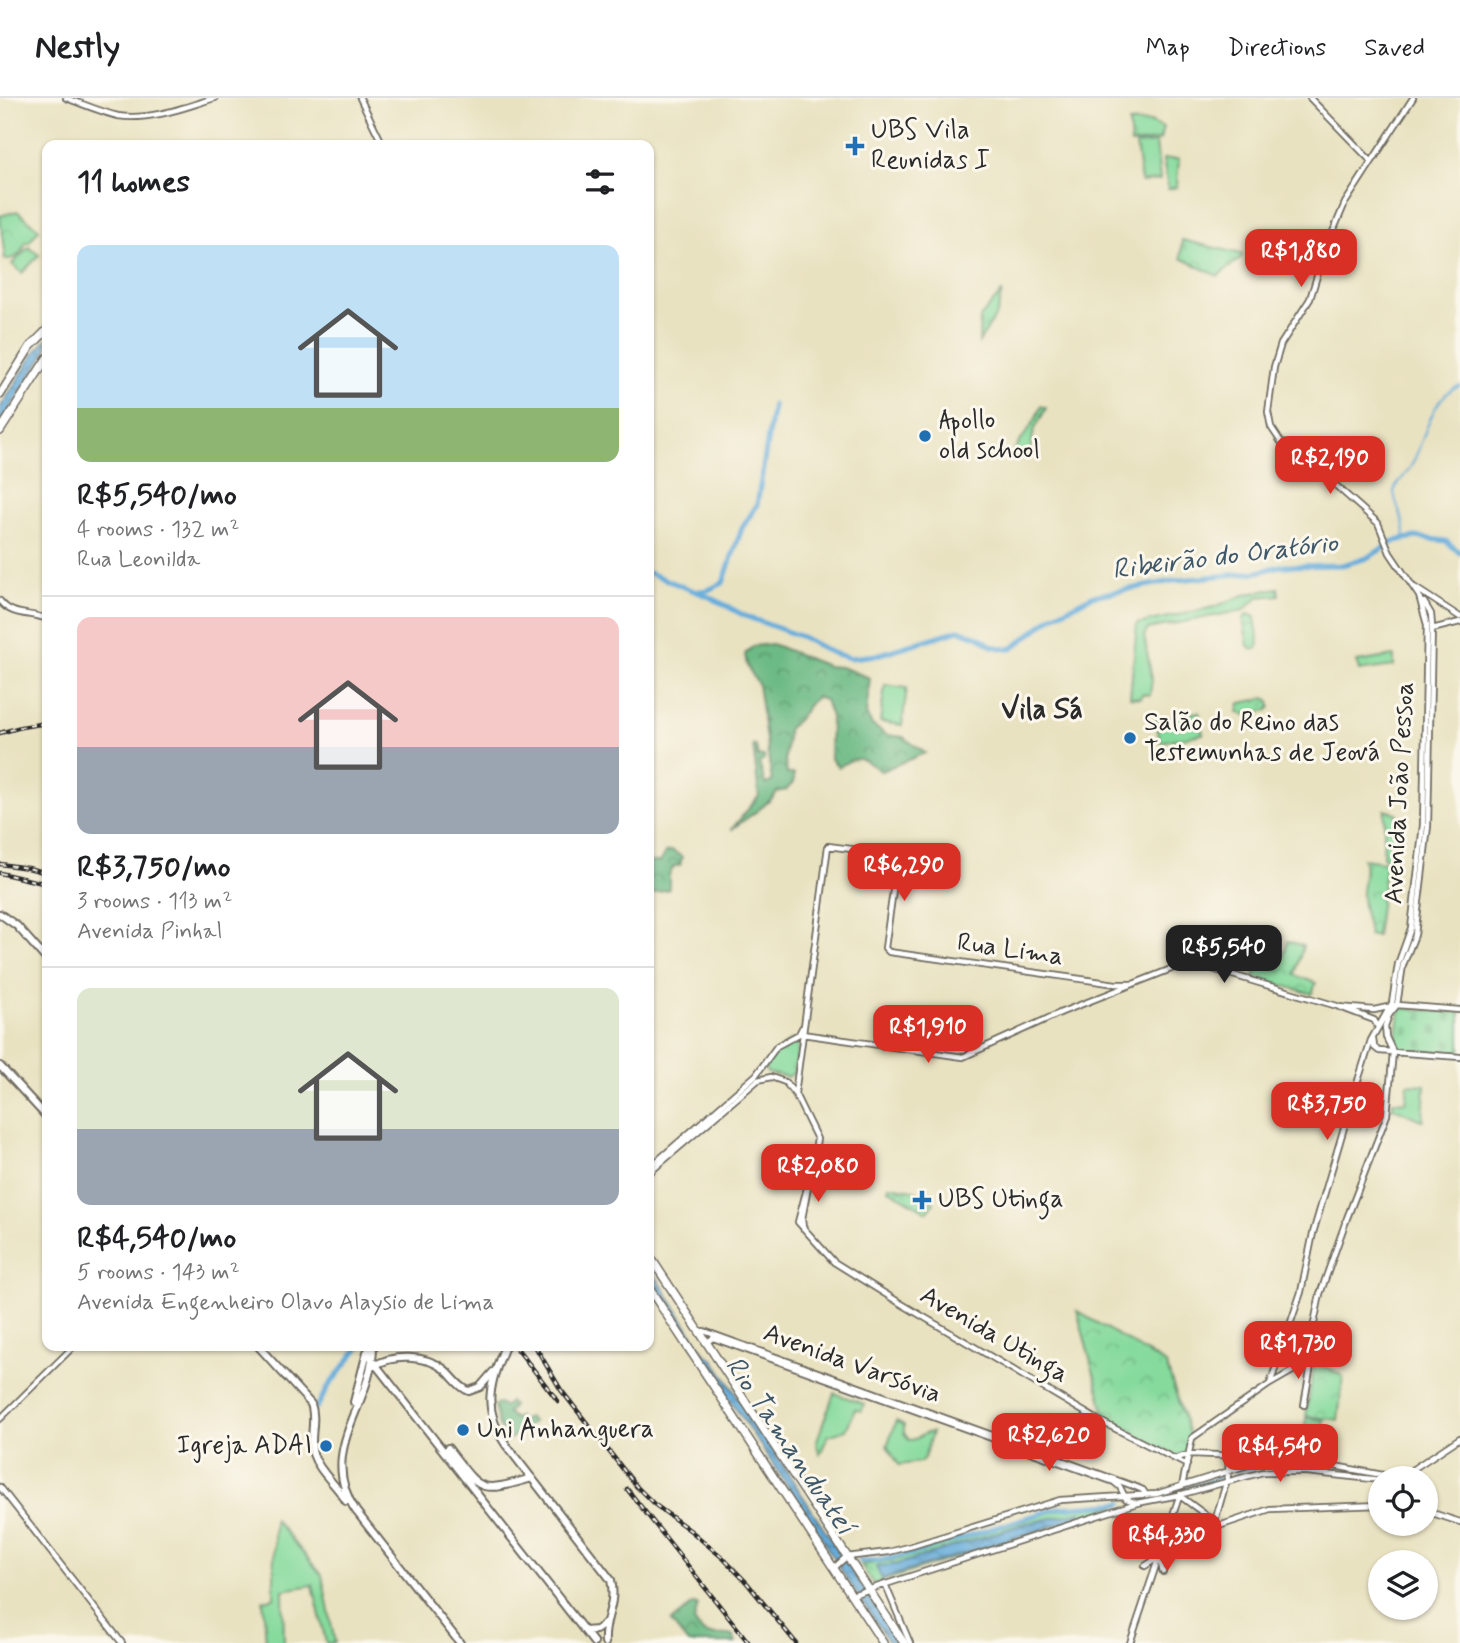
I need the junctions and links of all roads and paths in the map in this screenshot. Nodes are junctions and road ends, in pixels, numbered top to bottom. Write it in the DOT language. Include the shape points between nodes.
graph roads {
  1 [pos="66,98"];
  2 [pos="215,98"];
  3 [pos="360,98"];
  4 [pos="1310,98"];
  5 [pos="1413,98"];
  6 [pos="381,140"];
  7 [pos="1371,161"];
  8 [pos="42,335"];
  9 [pos="42,366"];
  10 [pos="0,395"];
  11 [pos="0,431"];
  12 [pos="1413,586"];
  13 [pos="1433,599"];
  14 [pos="0,601"];
  15 [pos="1424,605"];
  16 [pos="42,617"];
  17 [pos="1458,618"];
  18 [pos="1450,623"];
  19 [pos="1427,625"];
  20 [pos="1432,633"];
  21 [pos="0,914"];
  22 [pos="42,954"];
  23 [pos="1132,984"];
  24 [pos="1116,986"];
  25 [pos="1397,1005"];
  26 [pos="1389,1008"];
  27 [pos="1345,1009"];
  28 [pos="1372,1010"];
  29 [pos="1460,1010"];
  30 [pos="1370,1018"];
  31 [pos="1377,1026"];
  32 [pos="802,1031"];
  33 [pos="1373,1037"];
  34 [pos="789,1038"];
  35 [pos="1387,1039"];
  36 [pos="801,1044"];
  37 [pos="1385,1051"];
  38 [pos="1393,1052"];
  39 [pos="1460,1057"];
  40 [pos="0,1066"];
  41 [pos="762,1068"];
  42 [pos="797,1075"];
  43 [pos="768,1077"];
  44 [pos="783,1080"];
  45 [pos="795,1094"];
  46 [pos="42,1112"];
  47 [pos="654,1165"];
  48 [pos="654,1166"];
  49 [pos="654,1262"];
  50 [pos="654,1295"];
  51 [pos="702,1331"];
  52 [pos="707,1342"];
  53 [pos="69,1351"];
  54 [pos="263,1351"];
  55 [pos="370,1351"];
  56 [pos="373,1351"];
  57 [pos="503,1351"];
  58 [pos="1310,1360"];
  59 [pos="379,1363"];
  60 [pos="496,1368"];
  61 [pos="1276,1369"];
  62 [pos="1289,1372"];
  63 [pos="366,1373"];
  64 [pos="1270,1384"];
  65 [pos="395,1385"];
  66 [pos="1304,1405"];
  67 [pos="0,1419"];
  68 [pos="1460,1438"];
  69 [pos="1190,1454"];
  70 [pos="1229,1456"];
  71 [pos="1176,1458"];
  72 [pos="1273,1458"];
  73 [pos="1282,1458"];
  74 [pos="1187,1465"];
  75 [pos="1417,1466"];
  76 [pos="1350,1468"];
  77 [pos="1229,1471"];
  78 [pos="1279,1471"];
  79 [pos="1368,1472"];
  80 [pos="1347,1476"];
  81 [pos="527,1477"];
  82 [pos="1368,1478"];
  83 [pos="1226,1481"];
  84 [pos="498,1486"];
  85 [pos="0,1487"];
  86 [pos="1136,1487"];
  87 [pos="1182,1487"];
  88 [pos="1123,1494"];
  89 [pos="1146,1494"];
  90 [pos="1179,1495"];
  91 [pos="346,1502"];
  92 [pos="1140,1502"];
  93 [pos="1368,1505"];
  94 [pos="488,1507"];
  95 [pos="1438,1515"];
  96 [pos="1214,1521"];
  97 [pos="1459,1522"];
  98 [pos="846,1557"];
  99 [pos="1159,1557"];
  100 [pos="835,1566"];
  101 [pos="1145,1566"];
  102 [pos="1163,1572"];
  103 [pos="885,1584"];
  104 [pos="868,1590"];
  105 [pos="854,1595"];
  106 [pos="607,1621"];
  107 [pos="584,1630"];
  108 [pos="122,1643"];
  109 [pos="457,1643"];
  110 [pos="594,1643"];
  111 [pos="605,1643"];
  112 [pos="883,1643"];
  113 [pos="904,1643"];
  114 [pos="910,1643"];
  115 [pos="1130,1643"];
  1 -- 2 [label="main road" via="127,117"];
  3 -- 6 [label="main road"];
  4 -- 7 [label="main road"];
  5 -- 7 [label="main road"];
  7 -- 12 [label="main road, Avenida João Pessoa" via="1345,204 1306,307 1281,344 1273,367 1268,412 1281,442 1312,456 1332,482 1373,517"];
  8 -- 10 [label="highway"];
  9 -- 11 [label="highway"];
  12 -- 13 [label="main road"];
  12 -- 15 [label="main road, Avenida João Pessoa"];
  13 -- 15 [label="main road"];
  13 -- 17 [label="main road"];
  14 -- 16 [label="main road" via="14,612"];
  15 -- 19 [label="main road, Avenida João Pessoa"];
  15 -- 20 [label="main road, Avenida João Pessoa" via="1432,617"];
  17 -- 18 [label="main road"];
  17 -- 18 [label="main road"];
  18 -- 20 [label="main road"];
  19 -- 20 [label="main road"];
  19 -- 26 [label="main road, Avenida João Pessoa" via="1422,835 1411,928 1399,958"];
  20 -- 25 [label="main road, Avenida João Pessoa" via="1428,826 1415,935 1403,965"];
  21 -- 22 [label="main road"];
  23 -- 24 [label="main road"];
  23 -- 24 [label="main road, Rua Lima"];
  23 -- 27 [label="main road" via="1192,962"];
  24 -- 32 [label="main road" via="961,1057"];
  24 -- 32 [label="main road, Rua Lima" via="890,952 885,948 898,855 828,846"];
  25 -- 26 [label="main road"];
  25 -- 29 [label="main road"];
  25 -- 35 [label="main road, Avenida João Pessoa" via="1386,1020"];
  26 -- 28 [label="main road"];
  26 -- 31 [label="main road"];
  27 -- 28 [label="main road"];
  27 -- 30 [label="main road"];
  28 -- 30 [label="main road"];
  30 -- 31 [label="main road"];
  31 -- 33 [label="main road"];
  32 -- 34 [label="main road"];
  32 -- 36 [label="main road"];
  33 -- 37 [label="main road" via="1376,1049"];
  33 -- 61 [label="main road"];
  34 -- 36 [label="main road"];
  34 -- 41 [label="main road" via="774,1049"];
  35 -- 37 [label="main road, Avenida João Pessoa"];
  35 -- 38 [label="main road"];
  36 -- 42 [label="main road"];
  37 -- 38 [label="main road"];
  38 -- 39 [label="main road"];
  38 -- 58 [label="main road" via="1386,1120 1320,1294"];
  40 -- 46 [label="main road"];
  41 -- 43 [label="main road"];
  41 -- 47 [label="main road"];
  42 -- 44 [label="main road"];
  42 -- 45 [label="main road"];
  43 -- 44 [label="main road"];
  43 -- 48 [label="main road" via="758,1080"];
  44 -- 45 [label="main road, Avenida Utinga"];
  45 -- 71 [label="main road, Avenida Utinga" via="817,1139 803,1229 834,1262 1098,1420"];
  49 -- 51 [label="highway"];
  50 -- 100 [label="highway"];
  51 -- 52 [label="highway"];
  51 -- 86 [label="main road, Avenida Varsóvia"];
  52 -- 88 [label="main road, Avenida Varsóvia" via="713,1338 1114,1482"];
  52 -- 98 [label="highway"];
  53 -- 67 [label="main road"];
  54 -- 91 [label="main road" via="311,1404 315,1459"];
  55 -- 63 [label="main road"];
  56 -- 59 [label="main road"];
  57 -- 60 [label="main road"];
  58 -- 62 [label="main road"];
  58 -- 66 [label="main road"];
  59 -- 60 [label="main road" via="414,1359 435,1364 469,1391 478,1388"];
  59 -- 63 [label="main road"];
  59 -- 65 [label="main road"];
  59 -- 65 [label="main road"];
  60 -- 81 [label="main road" via="489,1399 496,1427"];
  61 -- 62 [label="main road" via="1281,1374"];
  61 -- 64 [label="main road"];
  62 -- 64 [label="main road"];
  63 -- 91 [label="main road" via="338,1450"];
  63 -- 109 [label="main road" via="341,1451 345,1489 356,1511"];
  64 -- 69 [label="main road" via="1192,1438"];
  65 -- 84 [label="main road" via="472,1480 483,1487"];
  65 -- 94 [label="main road"];
  68 -- 75 [label="main road"];
  69 -- 70 [label="main road"];
  69 -- 71 [label="main road"];
  69 -- 74 [label="main road"];
  70 -- 72 [label="main road"];
  70 -- 77 [label="main road"];
  71 -- 74 [label="main road, Avenida Utinga"];
  72 -- 73 [label="main road"];
  72 -- 77 [label="main road"];
  73 -- 76 [label="main road"];
  73 -- 78 [label="main road"];
  74 -- 87 [label="main road"];
  76 -- 79 [label="main road"];
  76 -- 80 [label="main road"];
  77 -- 83 [label="main road"];
  77 -- 87 [label="main road"];
  78 -- 80 [label="main road"];
  78 -- 83 [label="main road"];
  80 -- 82 [label="main road"];
  81 -- 84 [label="main road"];
  81 -- 106 [label="main road" via="610,1579 614,1600"];
  83 -- 90 [label="main road"];
  83 -- 96 [label="main road"];
  84 -- 94 [label="main road" via="488,1496"];
  85 -- 108 [label="main road"];
  86 -- 88 [label="main road"];
  86 -- 89 [label="main road, Avenida Varsóvia"];
  87 -- 89 [label="main road"];
  87 -- 90 [label="main road"];
  88 -- 89 [label="main road"];
  88 -- 92 [label="main road"];
  88 -- 98 [label="main road" via="1060,1500 912,1546"];
  89 -- 92 [label="main road"];
  90 -- 92 [label="main road"];
  90 -- 96 [label="main road"];
  90 -- 99 [label="main road"];
  91 -- 109 [label="main road"];
  92 -- 103 [label="main road"];
  93 -- 96 [label="main road" via="1270,1509 1213,1528"];
  94 -- 107 [label="main road"];
  95 -- 97 [label="main road"];
  98 -- 100 [label="main road"];
  98 -- 104 [label="highway"];
  99 -- 101 [label="main road"];
  99 -- 102 [label="main road"];
  99 -- 115 [label="main road"];
  100 -- 105 [label="highway"];
  103 -- 104 [label="main road"];
  103 -- 114 [label="main road"];
  104 -- 105 [label="main road"];
  104 -- 113 [label="highway"];
  105 -- 112 [label="highway"];
  106 -- 107 [label="main road" via="600,1629"];
  106 -- 111 [label="main road"];
  107 -- 110 [label="main road"];
}
